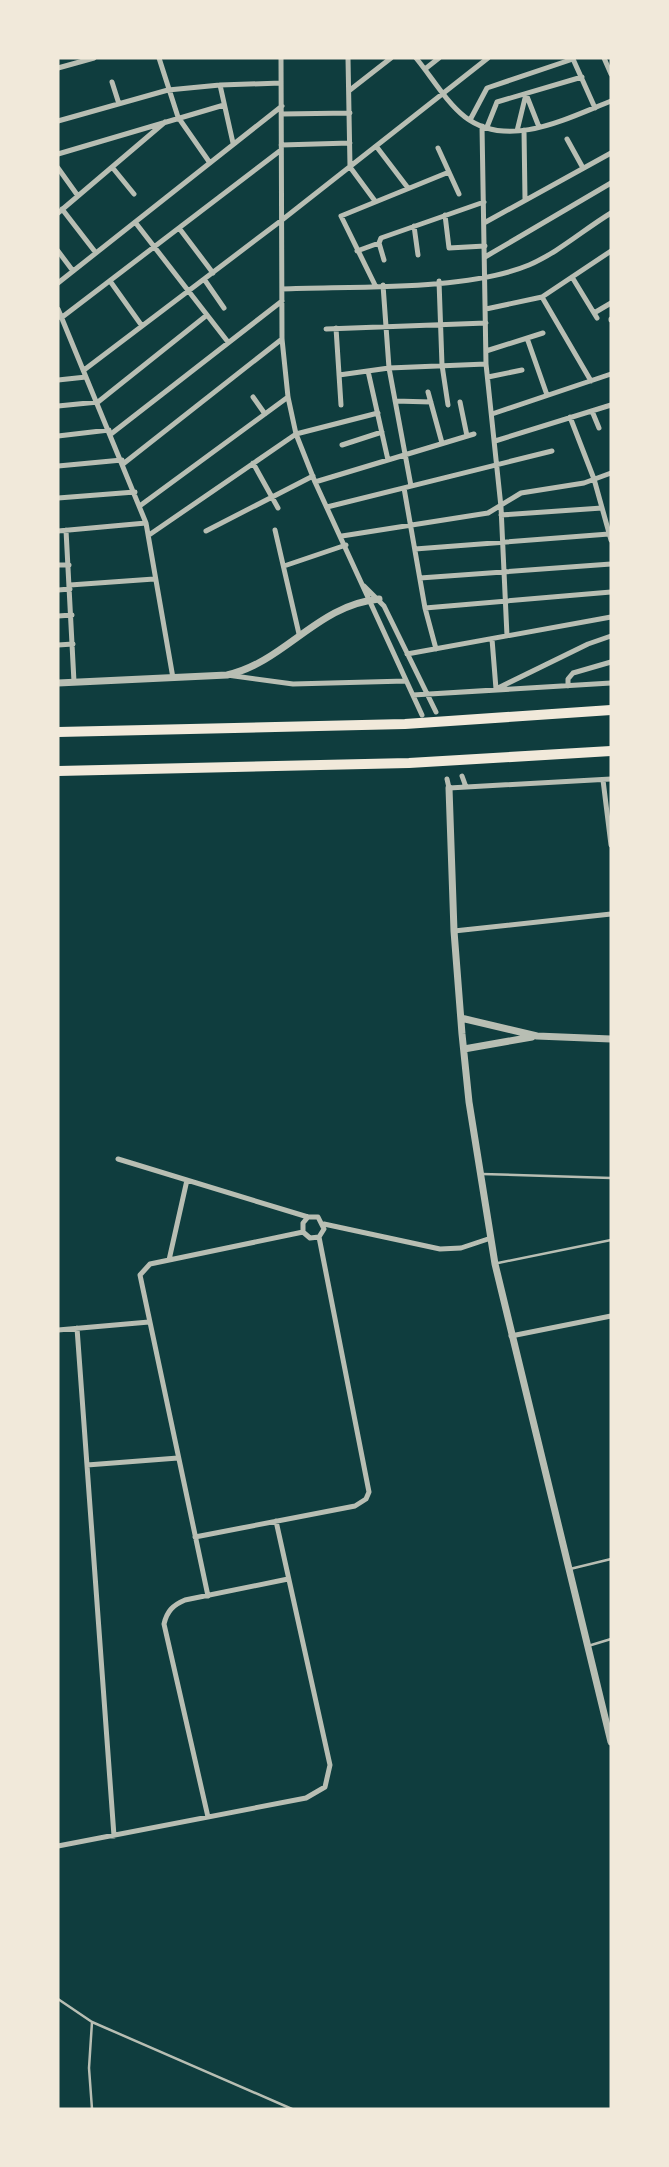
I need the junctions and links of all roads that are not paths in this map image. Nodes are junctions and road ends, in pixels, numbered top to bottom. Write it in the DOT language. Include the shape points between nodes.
graph roads {
  1 [pos="94,58"];
  2 [pos="159,58"];
  3 [pos="281,58"];
  4 [pos="348,58"];
  5 [pos="391,58"];
  6 [pos="416,58"];
  7 [pos="439,58"];
  8 [pos="488,58"];
  9 [pos="604,58"];
  10 [pos="58,68"];
  11 [pos="425,69"];
  12 [pos="611,74"];
  13 [pos="582,78"];
  14 [pos="112,82"];
  15 [pos="281,83"];
  16 [pos="220,85"];
  17 [pos="168,90"];
  18 [pos="349,90"];
  19 [pos="443,91"];
  20 [pos="526,94"];
  21 [pos="611,101"];
  22 [pos="119,104"];
  23 [pos="224,105"];
  24 [pos="594,107"];
  25 [pos="282,110"];
  26 [pos="349,113"];
  27 [pos="178,117"];
  28 [pos="167,120"];
  29 [pos="470,120"];
  30 [pos="58,121"];
  31 [pos="485,126"];
  32 [pos="539,127"];
  33 [pos="520,130"];
  34 [pos="567,139"];
  35 [pos="233,143"];
  36 [pos="349,143"];
  37 [pos="376,146"];
  38 [pos="281,148"];
  39 [pos="439,148"];
  40 [pos="611,153"];
  41 [pos="58,154"];
  42 [pos="210,163"];
  43 [pos="112,167"];
  44 [pos="350,167"];
  45 [pos="58,168"];
  46 [pos="583,168"];
  47 [pos="449,172"];
  48 [pos="611,183"];
  49 [pos="408,188"];
  50 [pos="134,194"];
  51 [pos="459,194"];
  52 [pos="78,196"];
  53 [pos="526,199"];
  54 [pos="375,201"];
  55 [pos="484,202"];
  56 [pos="60,211"];
  57 [pos="611,214"];
  58 [pos="445,215"];
  59 [pos="282,220"];
  60 [pos="135,222"];
  61 [pos="484,222"];
  62 [pos="414,226"];
  63 [pos="179,228"];
  64 [pos="379,243"];
  65 [pos="155,246"];
  66 [pos="485,246"];
  67 [pos="58,251"];
  68 [pos="357,251"];
  69 [pos="611,251"];
  70 [pos="96,253"];
  71 [pos="418,255"];
  72 [pos="485,257"];
  73 [pos="384,260"];
  74 [pos="73,271"];
  75 [pos="212,273"];
  76 [pos="572,277"];
  77 [pos="485,278"];
  78 [pos="204,279"];
  79 [pos="110,281"];
  80 [pos="439,281"];
  81 [pos="58,283"];
  82 [pos="375,285"];
  83 [pos="383,285"];
  84 [pos="282,289"];
  85 [pos="189,291"];
  86 [pos="542,297"];
  87 [pos="282,301"];
  88 [pos="611,303"];
  89 [pos="224,308"];
  90 [pos="58,309"];
  91 [pos="486,309"];
  92 [pos="206,315"];
  93 [pos="61,317"];
  94 [pos="486,323"];
  95 [pos="441,324"];
  96 [pos="142,326"];
  97 [pos="386,326"];
  98 [pos="337,328"];
  99 [pos="326,329"];
  100 [pos="543,333"];
  101 [pos="527,338"];
  102 [pos="282,339"];
  103 [pos="228,342"];
  104 [pos="486,351"];
  105 [pos="486,364"];
  106 [pos="442,365"];
  107 [pos="389,368"];
  108 [pos="84,370"];
  109 [pos="522,370"];
  110 [pos="368,371"];
  111 [pos="611,373"];
  112 [pos="339,375"];
  113 [pos="86,377"];
  114 [pos="488,377"];
  115 [pos="58,380"];
  116 [pos="591,381"];
  117 [pos="428,392"];
  118 [pos="547,395"];
  119 [pos="253,397"];
  120 [pos="288,397"];
  121 [pos="395,401"];
  122 [pos="98,402"];
  123 [pos="431,402"];
  124 [pos="460,402"];
  125 [pos="341,405"];
  126 [pos="448,405"];
  127 [pos="58,406"];
  128 [pos="611,407"];
  129 [pos="592,411"];
  130 [pos="378,413"];
  131 [pos="265,414"];
  132 [pos="492,414"];
  133 [pos="570,417"];
  134 [pos="607,422"];
  135 [pos="110,432"];
  136 [pos="382,432"];
  137 [pos="296,434"];
  138 [pos="474,434"];
  139 [pos="58,436"];
  140 [pos="467,436"];
  141 [pos="495,441"];
  142 [pos="442,443"];
  143 [pos="342,445"];
  144 [pos="552,451"];
  145 [pos="404,455"];
  146 [pos="388,460"];
  147 [pos="122,462"];
  148 [pos="253,463"];
  149 [pos="497,465"];
  150 [pos="58,466"];
  151 [pos="611,473"];
  152 [pos="314,479"];
  153 [pos="594,480"];
  154 [pos="408,487"];
  155 [pos="135,492"];
  156 [pos="271,497"];
  157 [pos="58,498"];
  158 [pos="611,502"];
  159 [pos="141,505"];
  160 [pos="601,506"];
  161 [pos="327,507"];
  162 [pos="278,508"];
  163 [pos="501,511"];
  164 [pos="146,523"];
  165 [pos="411,523"];
  166 [pos="66,530"];
  167 [pos="275,530"];
  168 [pos="58,531"];
  169 [pos="206,531"];
  170 [pos="149,534"];
  171 [pos="342,536"];
  172 [pos="610,537"];
  173 [pos="500,542"];
  174 [pos="346,545"];
  175 [pos="415,549"];
  176 [pos="611,564"];
  177 [pos="58,565"];
  178 [pos="69,565"];
  179 [pos="284,566"];
  180 [pos="502,572"];
  181 [pos="420,578"];
  182 [pos="154,579"];
  183 [pos="364,586"];
  184 [pos="70,587"];
  185 [pos="58,590"];
  186 [pos="611,592"];
  187 [pos="379,599"];
  188 [pos="368,600"];
  189 [pos="504,601"];
  190 [pos="425,608"];
  191 [pos="72,615"];
  192 [pos="58,616"];
  193 [pos="611,617"];
  194 [pos="299,634"];
  195 [pos="507,636"];
  196 [pos="611,636"];
  197 [pos="492,639"];
  198 [pos="74,644"];
  199 [pos="58,645"];
  200 [pos="436,649"];
  201 [pos="407,654"];
  202 [pos="611,662"];
  203 [pos="227,676"];
  204 [pos="173,678"];
  205 [pos="406,681"];
  206 [pos="58,682"];
  207 [pos="74,682"];
  208 [pos="611,683"];
  209 [pos="568,686"];
  210 [pos="496,690"];
  211 [pos="427,693"];
  212 [pos="413,695"];
  213 [pos="611,710"];
  214 [pos="436,712"];
  215 [pos="422,715"];
  216 [pos="58,732"];
  217 [pos="611,751"];
  218 [pos="58,771"];
  219 [pos="462,776"];
  220 [pos="447,779"];
  221 [pos="603,779"];
  222 [pos="611,779"];
  223 [pos="466,787"];
  224 [pos="449,788"];
  225 [pos="611,845"];
  226 [pos="611,914"];
  227 [pos="454,931"];
  228 [pos="461,1018"];
  229 [pos="537,1036"];
  230 [pos="611,1039"];
  231 [pos="464,1049"];
  232 [pos="118,1159"];
  233 [pos="481,1174"];
  234 [pos="611,1178"];
  235 [pos="187,1180"];
  236 [pos="308,1217"];
  237 [pos="324,1224"];
  238 [pos="303,1232"];
  239 [pos="319,1237"];
  240 [pos="491,1238"];
  241 [pos="611,1240"];
  242 [pos="169,1260"];
  243 [pos="495,1264"];
  244 [pos="611,1316"];
  245 [pos="149,1322"];
  246 [pos="77,1328"];
  247 [pos="58,1330"];
  248 [pos="511,1336"];
  249 [pos="178,1458"];
  250 [pos="87,1465"];
  251 [pos="276,1521"];
  252 [pos="195,1537"];
  253 [pos="611,1559"];
  254 [pos="569,1569"];
  255 [pos="288,1579"];
  256 [pos="208,1596"];
  257 [pos="611,1639"];
  258 [pos="588,1646"];
  259 [pos="611,1704"];
  260 [pos="602,1706"];
  261 [pos="611,1742"];
  262 [pos="208,1818"];
  263 [pos="114,1836"];
  264 [pos="58,1846"];
  265 [pos="58,1999"];
  266 [pos="92,2022"];
  267 [pos="92,2109"];
  268 [pos="292,2109"];
  1 -- 10 [label="street"];
  2 -- 17 [label="street"];
  3 -- 15 [label="street"];
  4 -- 18 [label="street"];
  5 -- 18 [label="street"];
  6 -- 11 [label="street"];
  7 -- 11 [label="street"];
  8 -- 19 [label="street"];
  9 -- 12 [label="street"];
  11 -- 19 [label="street"];
  13 -- 20 [label="street"];
  13 -- 24 [label="street"];
  13 -- 29 [label="street" via="572,59 489,87"];
  14 -- 22 [label="street"];
  15 -- 16 [label="street"];
  15 -- 25 [label="street"];
  16 -- 17 [label="street"];
  16 -- 23 [label="street"];
  17 -- 22 [label="street"];
  17 -- 27 [label="street"];
  18 -- 26 [label="street"];
  19 -- 29 [label="street"];
  19 -- 37 [label="street"];
  20 -- 31 [label="street" via="495,103"];
  20 -- 32 [label="street"];
  20 -- 33 [label="street"];
  21 -- 24 [label="street"];
  22 -- 30 [label="street"];
  23 -- 27 [label="street"];
  23 -- 35 [label="street"];
  24 -- 32 [label="street"];
  25 -- 26 [label="street"];
  25 -- 35 [label="street"];
  25 -- 38 [label="street"];
  26 -- 36 [label="street"];
  27 -- 28 [label="street"];
  27 -- 42 [label="street"];
  28 -- 41 [label="street"];
  28 -- 43 [label="street"];
  29 -- 31 [label="street"];
  31 -- 33 [label="street"];
  31 -- 55 [label="street"];
  32 -- 33 [label="street"];
  33 -- 53 [label="street"];
  34 -- 46 [label="street"];
  35 -- 42 [label="street"];
  36 -- 38 [label="street"];
  36 -- 44 [label="street"];
  37 -- 44 [label="street"];
  37 -- 49 [label="street"];
  38 -- 59 [label="street"];
  38 -- 63 [label="street"];
  39 -- 47 [label="street"];
  40 -- 46 [label="street"];
  42 -- 60 [label="street"];
  43 -- 50 [label="street"];
  43 -- 52 [label="street"];
  44 -- 54 [label="street"];
  44 -- 59 [label="street"];
  45 -- 52 [label="street"];
  46 -- 53 [label="street"];
  47 -- 49 [label="street"];
  47 -- 51 [label="street"];
  48 -- 72 [label="street"];
  49 -- 54 [label="street"];
  52 -- 56 [label="street"];
  53 -- 61 [label="street"];
  54 -- 68 [label="street" via="341,217"];
  55 -- 58 [label="street"];
  55 -- 61 [label="street"];
  56 -- 70 [label="street"];
  57 -- 77 [label="street" via="549,255"];
  58 -- 62 [label="street"];
  58 -- 66 [label="street" via="449,248"];
  59 -- 75 [label="street"];
  59 -- 84 [label="street"];
  60 -- 65 [label="street"];
  60 -- 70 [label="street"];
  61 -- 66 [label="street"];
  62 -- 64 [label="street" via="381,238"];
  62 -- 71 [label="street"];
  63 -- 65 [label="street"];
  63 -- 75 [label="street"];
  64 -- 68 [label="street"];
  64 -- 73 [label="street"];
  65 -- 79 [label="street"];
  65 -- 85 [label="street"];
  66 -- 72 [label="street"];
  67 -- 74 [label="street"];
  68 -- 82 [label="street"];
  69 -- 76 [label="street"];
  70 -- 74 [label="street"];
  72 -- 77 [label="street"];
  74 -- 81 [label="street"];
  75 -- 78 [label="street"];
  76 -- 86 [label="street"];
  76 -- 88 [label="street" via="596,315"];
  77 -- 80 [label="street"];
  77 -- 91 [label="street"];
  78 -- 85 [label="street"];
  78 -- 89 [label="street"];
  79 -- 93 [label="street"];
  79 -- 96 [label="street"];
  80 -- 83 [label="street"];
  80 -- 95 [label="street"];
  82 -- 83 [label="street"];
  82 -- 84 [label="street"];
  83 -- 97 [label="street"];
  84 -- 87 [label="street"];
  85 -- 92 [label="street"];
  85 -- 96 [label="street"];
  86 -- 91 [label="street"];
  86 -- 116 [label="street"];
  87 -- 102 [label="street"];
  87 -- 103 [label="street"];
  90 -- 93 [label="street"];
  91 -- 94 [label="street"];
  92 -- 103 [label="street"];
  92 -- 122 [label="street"];
  93 -- 108 [label="street"];
  94 -- 95 [label="street"];
  94 -- 104 [label="street"];
  95 -- 97 [label="street"];
  95 -- 106 [label="street"];
  96 -- 108 [label="street"];
  97 -- 98 [label="street"];
  97 -- 107 [label="street"];
  98 -- 99 [label="street"];
  98 -- 112 [label="street"];
  100 -- 101 [label="street"];
  101 -- 104 [label="street"];
  101 -- 118 [label="street"];
  102 -- 120 [label="street"];
  102 -- 147 [label="street"];
  103 -- 135 [label="street"];
  104 -- 105 [label="street"];
  105 -- 106 [label="street"];
  105 -- 114 [label="street"];
  106 -- 107 [label="street"];
  106 -- 126 [label="street"];
  107 -- 110 [label="street"];
  107 -- 121 [label="street"];
  108 -- 113 [label="street"];
  109 -- 114 [label="street"];
  110 -- 112 [label="street"];
  110 -- 130 [label="street"];
  111 -- 116 [label="street"];
  112 -- 125 [label="street"];
  113 -- 115 [label="street"];
  113 -- 122 [label="street"];
  114 -- 132 [label="street"];
  116 -- 118 [label="street"];
  117 -- 123 [label="street"];
  118 -- 132 [label="street"];
  119 -- 131 [label="street"];
  120 -- 131 [label="street"];
  120 -- 137 [label="street"];
  121 -- 123 [label="street"];
  121 -- 145 [label="street"];
  122 -- 127 [label="street"];
  122 -- 135 [label="street"];
  123 -- 142 [label="street"];
  124 -- 140 [label="street"];
  128 -- 129 [label="street"];
  129 -- 133 [label="street"];
  129 -- 134 [label="street" via="598,427"];
  130 -- 136 [label="street"];
  130 -- 137 [label="street"];
  131 -- 159 [label="street"];
  132 -- 141 [label="street"];
  133 -- 141 [label="street"];
  133 -- 153 [label="street"];
  135 -- 139 [label="street"];
  135 -- 147 [label="street"];
  136 -- 143 [label="street"];
  136 -- 146 [label="street"];
  137 -- 148 [label="street"];
  137 -- 152 [label="street"];
  138 -- 140 [label="street"];
  140 -- 142 [label="street"];
  141 -- 149 [label="street"];
  142 -- 145 [label="street"];
  144 -- 149 [label="street"];
  145 -- 146 [label="street"];
  145 -- 154 [label="street"];
  146 -- 152 [label="street"];
  147 -- 150 [label="street"];
  147 -- 155 [label="street"];
  148 -- 156 [label="street"];
  148 -- 170 [label="street"];
  149 -- 154 [label="street"];
  149 -- 163 [label="street"];
  151 -- 153 [label="street"];
  152 -- 156 [label="street"];
  152 -- 161 [label="street"];
  153 -- 160 [label="street"];
  153 -- 163 [label="street" via="521,493"];
  154 -- 161 [label="street"];
  154 -- 165 [label="street"];
  155 -- 157 [label="street"];
  155 -- 159 [label="street"];
  156 -- 162 [label="street"];
  156 -- 169 [label="street"];
  158 -- 160 [label="street"];
  159 -- 164 [label="street"];
  160 -- 163 [label="street"];
  160 -- 172 [label="street"];
  161 -- 171 [label="street"];
  163 -- 165 [label="street"];
  163 -- 173 [label="street"];
  164 -- 166 [label="street"];
  164 -- 170 [label="street"];
  165 -- 171 [label="street"];
  165 -- 175 [label="street"];
  166 -- 168 [label="street"];
  166 -- 178 [label="street"];
  167 -- 179 [label="street"];
  170 -- 182 [label="street"];
  171 -- 174 [label="street"];
  172 -- 173 [label="street"];
  173 -- 175 [label="street"];
  173 -- 180 [label="street"];
  174 -- 179 [label="street"];
  174 -- 183 [label="street"];
  175 -- 181 [label="street"];
  176 -- 180 [label="street"];
  177 -- 178 [label="street"];
  178 -- 184 [label="street"];
  179 -- 194 [label="street"];
  180 -- 181 [label="street"];
  180 -- 189 [label="street"];
  181 -- 190 [label="street"];
  182 -- 184 [label="street"];
  182 -- 204 [label="street"];
  183 -- 187 [label="street"];
  183 -- 188 [label="street"];
  184 -- 185 [label="street"];
  184 -- 191 [label="street"];
  186 -- 189 [label="street"];
  187 -- 188 [label="street"];
  187 -- 201 [label="street"];
  188 -- 194 [label="street" via="336,610"];
  188 -- 205 [label="street"];
  189 -- 190 [label="street"];
  189 -- 195 [label="street"];
  190 -- 200 [label="street"];
  191 -- 192 [label="street"];
  191 -- 198 [label="street"];
  193 -- 195 [label="street"];
  194 -- 203 [label="street" via="257,667"];
  195 -- 197 [label="street"];
  196 -- 210 [label="street"];
  197 -- 200 [label="street"];
  197 -- 210 [label="street"];
  198 -- 199 [label="street"];
  198 -- 207 [label="street"];
  200 -- 201 [label="street"];
  201 -- 211 [label="street"];
  202 -- 209 [label="street" via="573,673"];
  203 -- 204 [label="street"];
  203 -- 205 [label="street" via="293,684"];
  204 -- 207 [label="street"];
  205 -- 212 [label="street"];
  206 -- 207 [label="street"];
  208 -- 209 [label="street"];
  209 -- 210 [label="street"];
  210 -- 211 [label="street"];
  211 -- 212 [label="street"];
  211 -- 214 [label="street"];
  212 -- 215 [label="street"];
  213 -- 216 [label="highway" via="405,724"];
  217 -- 218 [label="highway" via="409,763"];
  219 -- 223 [label="street"];
  220 -- 224 [label="street"];
  221 -- 222 [label="street"];
  221 -- 223 [label="street"];
  221 -- 225 [label="street"];
  223 -- 224 [label="street"];
  224 -- 227 [label="street"];
  226 -- 227 [label="street"];
  227 -- 228 [label="street"];
  228 -- 229 [label="street"];
  228 -- 231 [label="street"];
  229 -- 230 [label="street"];
  229 -- 231 [label="street"];
  231 -- 233 [label="street"];
  232 -- 235 [label="street"];
  233 -- 234 [label="lane"];
  233 -- 240 [label="street"];
  235 -- 236 [label="street"];
  235 -- 242 [label="street"];
  236 -- 237 [label="street" via="318,1217"];
  236 -- 238 [label="street"];
  237 -- 239 [label="street"];
  237 -- 240 [label="street" via="440,1249"];
  238 -- 239 [label="street" via="310,1238"];
  238 -- 242 [label="street"];
  239 -- 251 [label="street" via="369,1492 355,1506"];
  240 -- 243 [label="street"];
  241 -- 243 [label="lane"];
  242 -- 245 [label="street" via="145,1266 140,1275"];
  243 -- 248 [label="street"];
  244 -- 248 [label="street"];
  245 -- 246 [label="street"];
  245 -- 249 [label="street"];
  246 -- 247 [label="street"];
  246 -- 250 [label="street"];
  248 -- 254 [label="street"];
  249 -- 250 [label="street"];
  249 -- 252 [label="street"];
  250 -- 263 [label="street"];
  251 -- 252 [label="street"];
  251 -- 255 [label="street"];
  252 -- 256 [label="street"];
  253 -- 254 [label="lane"];
  254 -- 258 [label="street"];
  255 -- 256 [label="street"];
  255 -- 262 [label="street" via="330,1777 325,1787 306,1798"];
  256 -- 262 [label="street" via="177,1603 164,1624"];
  257 -- 258 [label="lane"];
  258 -- 260 [label="street"];
  259 -- 260 [label="lane"];
  260 -- 261 [label="street"];
  262 -- 263 [label="street"];
  263 -- 264 [label="street"];
  265 -- 266 [label="lane"];
  266 -- 267 [label="lane"];
  266 -- 268 [label="lane"];
}
